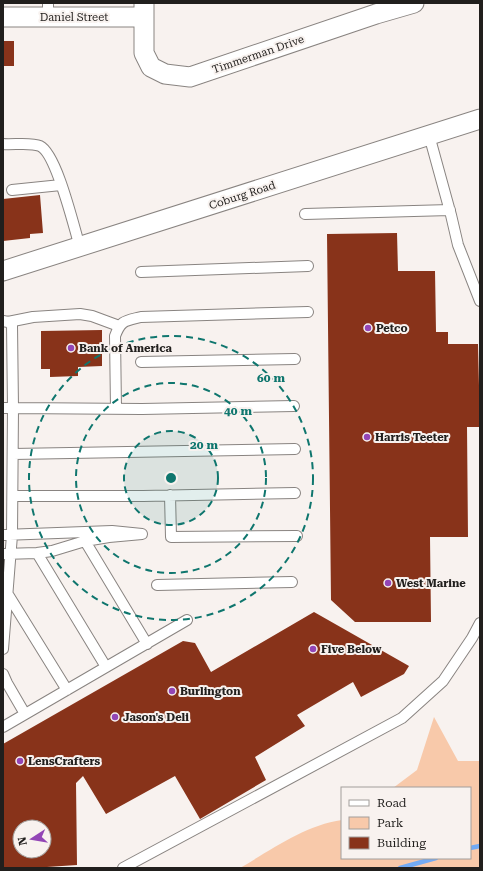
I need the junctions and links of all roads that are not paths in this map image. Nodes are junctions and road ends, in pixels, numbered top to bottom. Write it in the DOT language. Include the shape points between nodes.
graph roads {
  1 [pos="414,3"];
  2 [pos="376,8"];
  3 [pos="48,10"];
  4 [pos="144,10"];
  5 [pos="3,17"];
  6 [pos="480,119"];
  7 [pos="429,135"];
  8 [pos="3,144"];
  9 [pos="61,185"];
  10 [pos="12,190"];
  11 [pos="450,210"];
  12 [pos="305,214"];
  13 [pos="80,247"];
  14 [pos="308,266"];
  15 [pos="3,271"];
  16 [pos="141,272"];
  17 [pos="480,301"];
  18 [pos="308,312"];
  19 [pos="6,321"];
  20 [pos="119,326"];
  21 [pos="295,359"];
  22 [pos="142,362"];
  23 [pos="294,406"];
  24 [pos="8,408"];
  25 [pos="116,409"];
  26 [pos="295,449"];
  27 [pos="13,454"];
  28 [pos="295,493"];
  29 [pos="170,495"];
  30 [pos="13,496"];
  31 [pos="8,535"];
  32 [pos="298,536"];
  33 [pos="85,541"];
  34 [pos="37,553"];
  35 [pos="7,554"];
  36 [pos="292,582"];
  37 [pos="157,585"];
  38 [pos="5,594"];
  39 [pos="187,620"];
  40 [pos="480,623"];
  41 [pos="147,644"];
  42 [pos="3,649"];
  43 [pos="106,667"];
  44 [pos="3,674"];
  45 [pos="6,689"];
  46 [pos="67,690"];
  47 [pos="26,714"];
  48 [pos="3,727"];
  49 [pos="123,868"];
  1 -- 2 [label="street, Timmerman Drive"];
  2 -- 4 [label="street, Timmerman Drive" via="190,78 166,74 151,67 144,53"];
  3 -- 4 [label="street, Daniel Street"];
  3 -- 5 [label="street, Daniel Street"];
  6 -- 7 [label="street, Coburg Road"];
  7 -- 11 [label="lane"];
  7 -- 13 [label="street, Coburg Road"];
  8 -- 9 [label="lane" via="34,145 44,149 52,161"];
  9 -- 10 [label="lane"];
  9 -- 13 [label="lane"];
  11 -- 12 [label="lane"];
  11 -- 17 [label="lane" via="458,244"];
  13 -- 15 [label="street, Coburg Road"];
  14 -- 16 [label="lane"];
  18 -- 20 [label="lane" via="140,317"];
  19 -- 20 [label="lane" via="80,314"];
  19 -- 24 [label="lane" via="12,325"];
  20 -- 25 [label="lane" via="115,336"];
  21 -- 22 [label="lane"];
  23 -- 25 [label="lane"];
  24 -- 25 [label="lane"];
  24 -- 27 [label="lane"];
  26 -- 27 [label="lane"];
  27 -- 30 [label="lane"];
  28 -- 29 [label="lane"];
  29 -- 30 [label="lane"];
  29 -- 32 [label="lane" via="171,537"];
  30 -- 31 [label="lane"];
  31 -- 33 [label="lane" via="112,531 142,534"];
  31 -- 35 [label="lane"];
  33 -- 34 [label="lane"];
  33 -- 41 [label="lane"];
  34 -- 35 [label="lane"];
  34 -- 43 [label="lane"];
  35 -- 38 [label="lane"];
  36 -- 37 [label="lane"];
  38 -- 42 [label="lane"];
  38 -- 46 [label="lane"];
  39 -- 41 [label="lane"];
  40 -- 49 [label="lane" via="443,681 402,718"];
  41 -- 43 [label="lane"];
  43 -- 46 [label="lane"];
  44 -- 45 [label="lane"];
  45 -- 47 [label="lane"];
  46 -- 47 [label="lane"];
  47 -- 48 [label="lane"];
}
